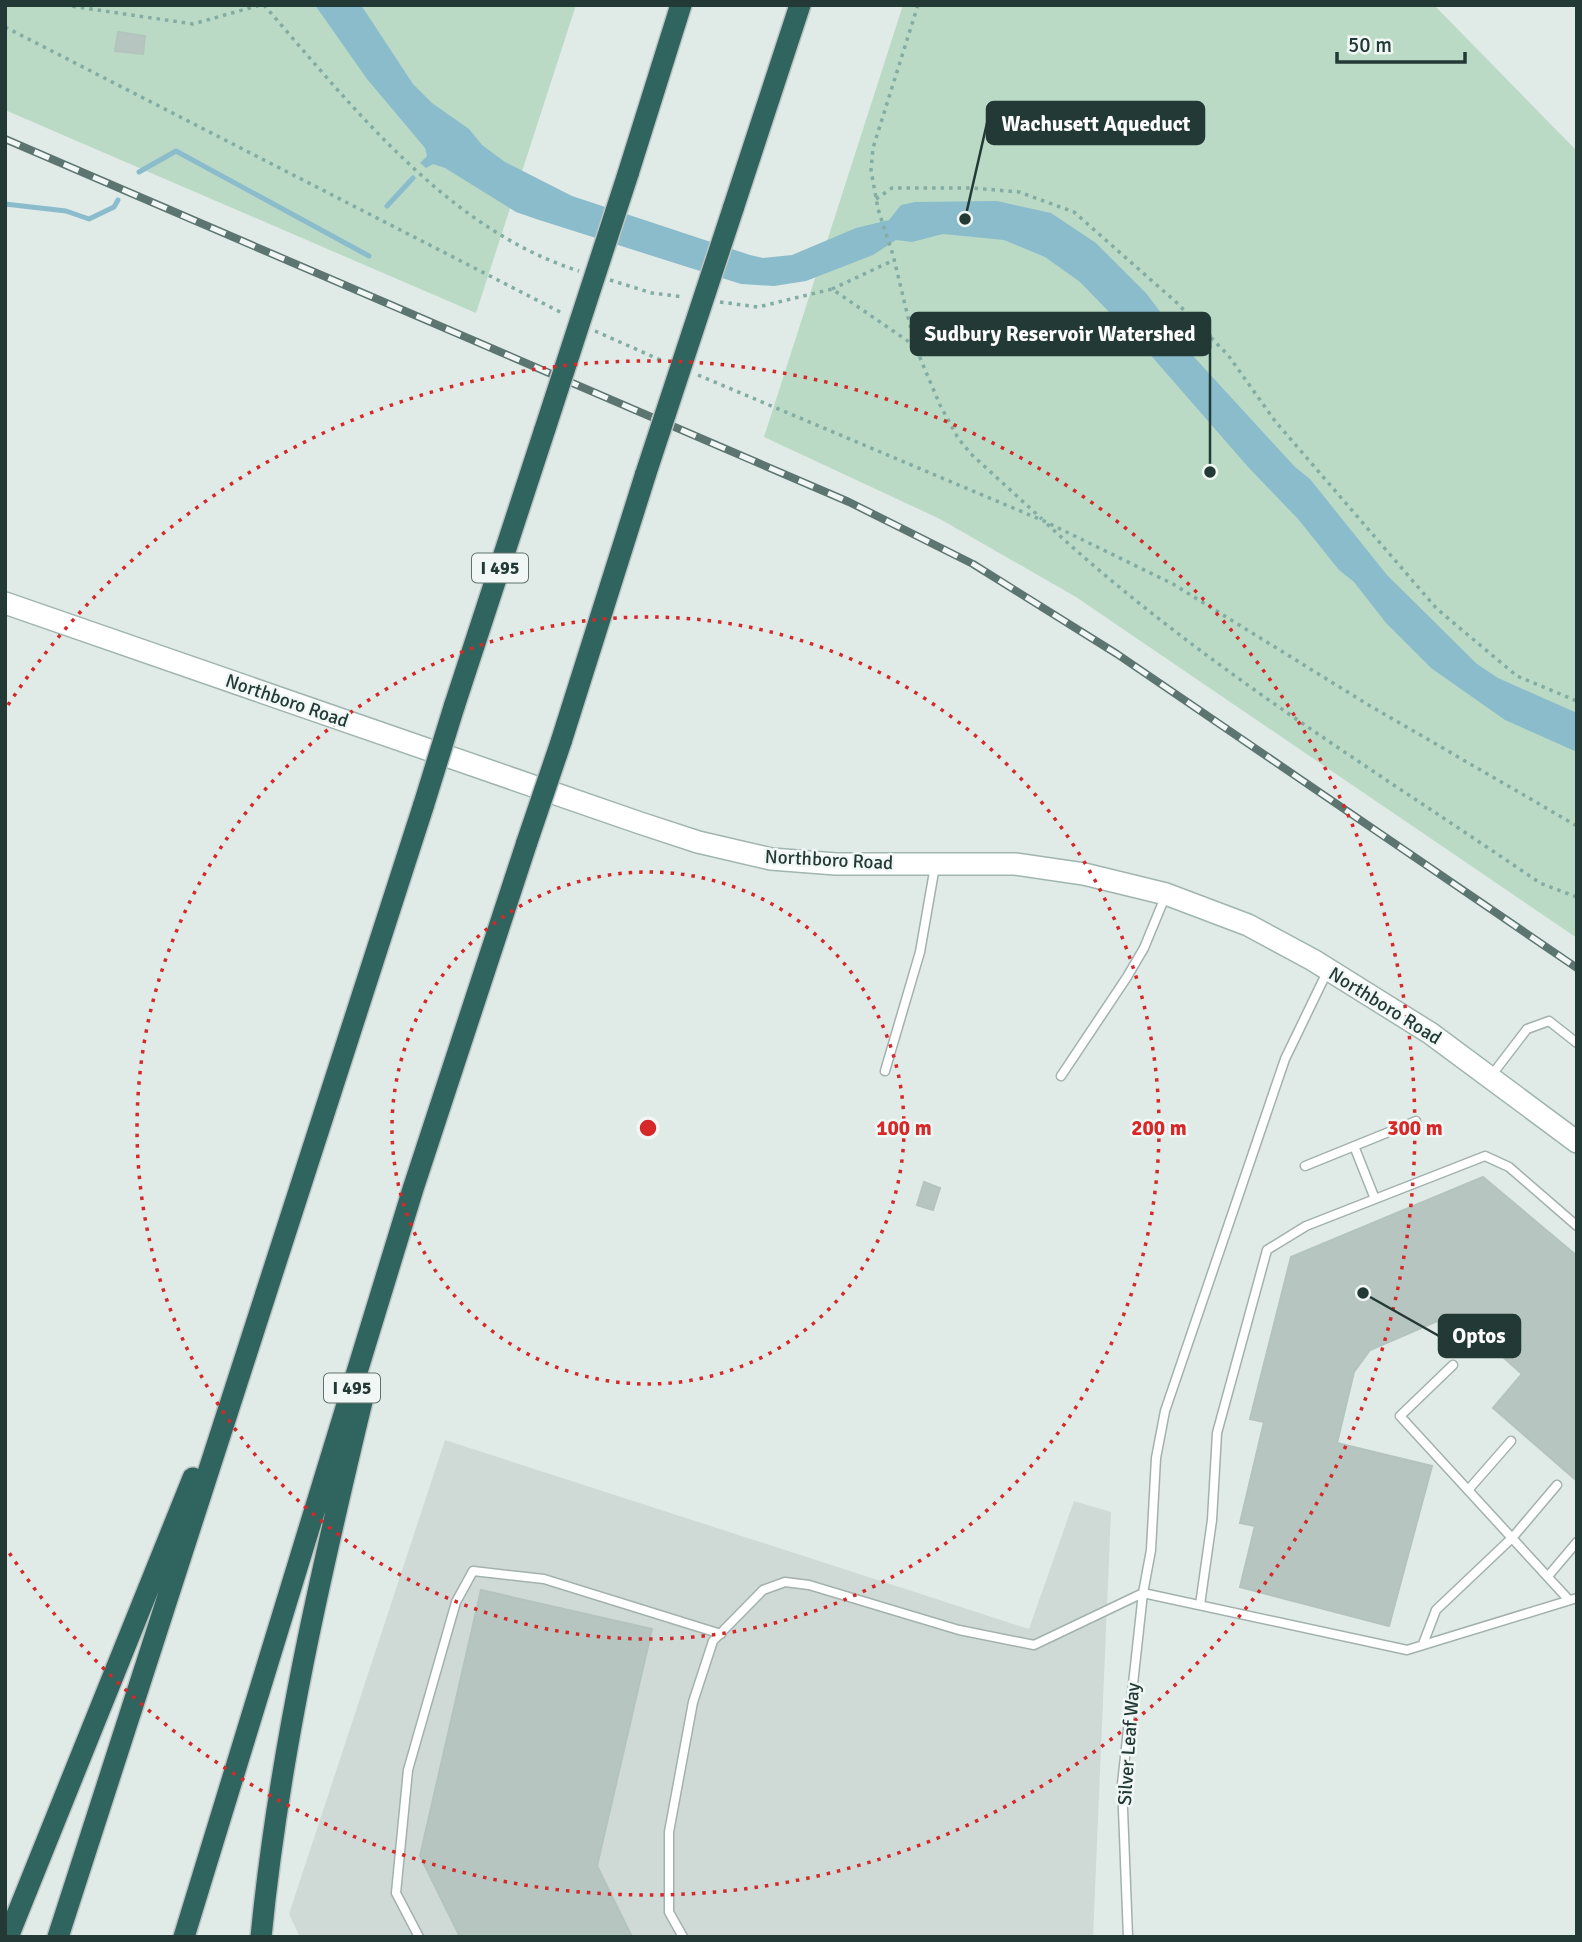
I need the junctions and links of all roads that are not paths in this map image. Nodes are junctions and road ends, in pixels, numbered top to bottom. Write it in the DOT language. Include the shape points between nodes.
graph roads {
  1 [pos="681,5"];
  2 [pos="800,5"];
  3 [pos="5,603"];
  4 [pos="935,863"];
  5 [pos="1166,894"];
  6 [pos="1329,970"];
  7 [pos="1577,1043"];
  8 [pos="885,1071"];
  9 [pos="1061,1076"];
  10 [pos="1491,1076"];
  11 [pos="1416,1121"];
  12 [pos="1577,1142"];
  13 [pos="1354,1146"];
  14 [pos="1305,1166"];
  15 [pos="413,1189"];
  16 [pos="1375,1199"];
  17 [pos="1577,1226"];
  18 [pos="260,1314"];
  19 [pos="1452,1365"];
  20 [pos="1511,1441"];
  21 [pos="1557,1485"];
  22 [pos="1469,1489"];
  23 [pos="1513,1536"];
  24 [pos="1577,1542"];
  25 [pos="1549,1575"];
  26 [pos="1143,1593"];
  27 [pos="1572,1598"];
  28 [pos="1200,1605"];
  29 [pos="721,1634"];
  30 [pos="1423,1644"];
  31 [pos="8,1937"];
  32 [pos="58,1937"];
  33 [pos="184,1937"];
  34 [pos="261,1937"];
  35 [pos="419,1937"];
  36 [pos="683,1937"];
  37 [pos="1128,1937"];
  1 -- 18 [label="highway, I 495, bridge"];
  2 -- 15 [label="highway, I 495, bridge"];
  3 -- 4 [label="main road, Northboro Road" via="698,842 793,862"];
  4 -- 5 [label="main road, Northboro Road" via="1050,869"];
  4 -- 8 [label="lane" via="920,952"];
  5 -- 6 [label="main road, Northboro Road" via="1248,925"];
  5 -- 9 [label="lane" via="1138,958"];
  6 -- 10 [label="main road, Northboro Road"];
  6 -- 26 [label="lane, Silver Leaf Way" via="1284,1059 1166,1411 1156,1458 1151,1550"];
  7 -- 10 [label="lane" via="1549,1021 1527,1029"];
  10 -- 12 [label="main road, Northboro Road"];
  11 -- 13 [label="lane"];
  13 -- 14 [label="lane"];
  13 -- 16 [label="lane"];
  15 -- 33 [label="highway, I 495"];
  15 -- 34 [label="highway" via="307,1642"];
  16 -- 17 [label="lane" via="1485,1156 1509,1167"];
  16 -- 28 [label="lane" via="1306,1226 1267,1250 1217,1433 1212,1520"];
  18 -- 31 [label="highway"];
  18 -- 32 [label="highway, I 495"];
  19 -- 22 [label="lane" via="1400,1416"];
  20 -- 22 [label="lane"];
  21 -- 23 [label="lane"];
  22 -- 23 [label="lane"];
  23 -- 25 [label="lane"];
  23 -- 30 [label="lane" via="1436,1610"];
  24 -- 25 [label="lane"];
  25 -- 27 [label="lane"];
  26 -- 28 [label="lane"];
  26 -- 29 [label="lane" via="1034,1645 959,1630 785,1582 763,1590"];
  26 -- 37 [label="lane, Silver Leaf Way" via="1122,1784"];
  27 -- 30 [label="lane"];
  28 -- 30 [label="lane" via="1407,1650"];
  29 -- 35 [label="lane" via="544,1579 473,1571 456,1602 408,1770 396,1893"];
  29 -- 36 [label="lane" via="713,1642 693,1702 669,1832 669,1912"];
}
